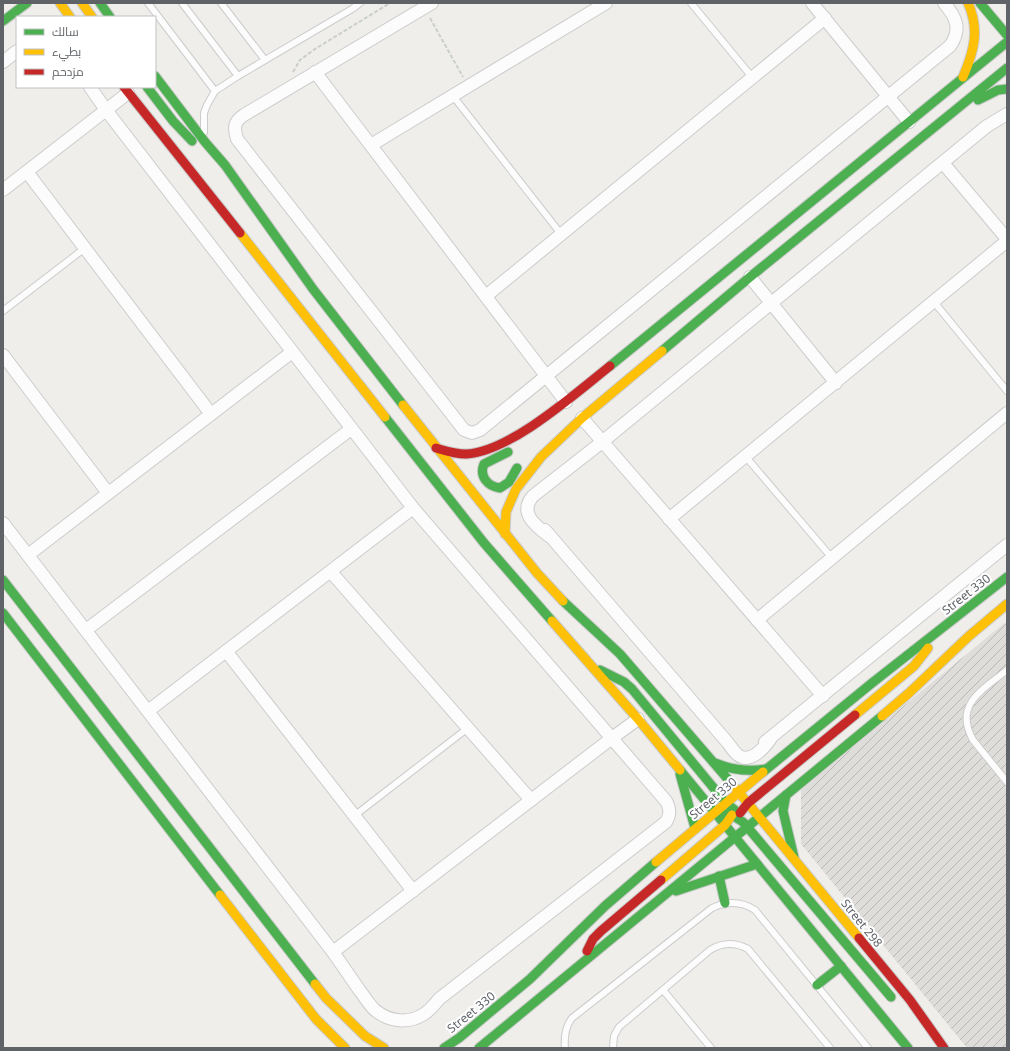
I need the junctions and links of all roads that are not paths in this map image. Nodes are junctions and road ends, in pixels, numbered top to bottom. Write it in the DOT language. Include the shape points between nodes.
graph roads {
  1 [pos="27,3"];
  2 [pos="60,3"];
  3 [pos="82,3"];
  4 [pos="100,3"];
  5 [pos="148,3"];
  6 [pos="182,3"];
  7 [pos="221,3"];
  8 [pos="360,3"];
  9 [pos="606,3"];
  10 [pos="691,3"];
  11 [pos="812,3"];
  12 [pos="944,3"];
  13 [pos="968,3"];
  14 [pos="980,3"];
  15 [pos="428,5"];
  16 [pos="69,16"];
  17 [pos="91,16"];
  18 [pos="109,16"];
  19 [pos="825,18"];
  20 [pos="5,26"];
  21 [pos="1007,36"];
  22 [pos="1007,42"];
  23 [pos="16,52"];
  24 [pos="265,60"];
  25 [pos="3,62"];
  26 [pos="1007,68"];
  27 [pos="316,72"];
  28 [pos="238,76"];
  29 [pos="156,77"];
  30 [pos="752,77"];
  31 [pos="961,80"];
  32 [pos="91,88"];
  33 [pos="148,88"];
  34 [pos="1007,89"];
  35 [pos="126,90"];
  36 [pos="215,91"];
  37 [pos="453,96"];
  38 [pos="888,96"];
  39 [pos="1007,107"];
  40 [pos="106,110"];
  41 [pos="1007,114"];
  42 [pos="948,117"];
  43 [pos="909,122"];
  44 [pos="987,126"];
  45 [pos="205,142"];
  46 [pos="371,144"];
  47 [pos="943,163"];
  48 [pos="225,165"];
  49 [pos="27,172"];
  50 [pos="3,190"];
  51 [pos="561,234"];
  52 [pos="1007,240"];
  53 [pos="85,248"];
  54 [pos="750,277"];
  55 [pos="486,296"];
  56 [pos="934,302"];
  57 [pos="771,304"];
  58 [pos="3,311"];
  59 [pos="292,352"];
  60 [pos="3,355"];
  61 [pos="547,376"];
  62 [pos="836,383"];
  63 [pos="1007,391"];
  64 [pos="562,405"];
  65 [pos="1007,413"];
  66 [pos="211,414"];
  67 [pos="582,418"];
  68 [pos="352,429"];
  69 [pos="602,442"];
  70 [pos="436,448"];
  71 [pos="532,454"];
  72 [pos="746,457"];
  73 [pos="521,463"];
  74 [pos="108,493"];
  75 [pos="414,508"];
  76 [pos="669,519"];
  77 [pos="3,523"];
  78 [pos="505,534"];
  79 [pos="1007,544"];
  80 [pos="28,555"];
  81 [pos="832,558"];
  82 [pos="331,572"];
  83 [pos="1007,577"];
  84 [pos="3,580"];
  85 [pos="1007,604"];
  86 [pos="3,613"];
  87 [pos="757,620"];
  88 [pos="86,630"];
  89 [pos="938,632"];
  90 [pos="226,651"];
  91 [pos="594,668"];
  92 [pos="1007,670"];
  93 [pos="823,696"];
  94 [pos="148,711"];
  95 [pos="638,720"];
  96 [pos="468,728"];
  97 [pos="612,738"];
  98 [pos="715,763"];
  99 [pos="678,768"];
  100 [pos="766,768"];
  101 [pos="1007,782"];
  102 [pos="739,792"];
  103 [pos="786,795"];
  104 [pos="531,800"];
  105 [pos="726,803"];
  106 [pos="748,803"];
  107 [pos="715,813"];
  108 [pos="736,814"];
  109 [pos="354,816"];
  110 [pos="758,816"];
  111 [pos="725,825"];
  112 [pos="746,826"];
  113 [pos="695,828"];
  114 [pos="734,836"];
  115 [pos="794,860"];
  116 [pos="757,864"];
  117 [pos="720,876"];
  118 [pos="413,891"];
  119 [pos="666,894"];
  120 [pos="725,903"];
  121 [pos="333,952"];
  122 [pos="582,963"];
  123 [pos="841,966"];
  124 [pos="817,985"];
  125 [pos="663,990"];
  126 [pos="894,1001"];
  127 [pos="916,1026"];
  128 [pos="345,1048"];
  129 [pos="384,1048"];
  130 [pos="444,1048"];
  131 [pos="479,1048"];
  132 [pos="566,1048"];
  133 [pos="613,1048"];
  134 [pos="711,1048"];
  135 [pos="830,1048"];
  136 [pos="868,1048"];
  137 [pos="908,1048"];
  138 [pos="943,1048"];
  1 -- 20 [label="street"];
  2 -- 16 [label="street"];
  3 -- 17 [label="street"];
  4 -- 18 [label="street"];
  5 -- 36 [label="lane"];
  6 -- 28 [label="lane"];
  7 -- 24 [label="lane"];
  8 -- 24 [label="lane"];
  9 -- 37 [label="street"];
  10 -- 30 [label="lane"];
  11 -- 19 [label="street"];
  12 -- 38 [label="street" via="956,22 953,42"];
  13 -- 31 [label="street" via="975,22 976,39"];
  14 -- 21 [label="street"];
  15 -- 27 [label="street"];
  19 -- 30 [label="street"];
  19 -- 38 [label="street"];
  22 -- 31 [label="street"];
  23 -- 25 [label="street"];
  24 -- 28 [label="lane"];
  26 -- 42 [label="street"];
  27 -- 46 [label="street"];
  27 -- 61 [label="street" via="240,118 234,126 237,139 464,430 472,433 480,430"];
  28 -- 36 [label="lane"];
  29 -- 45 [label="street"];
  30 -- 51 [label="street"];
  31 -- 43 [label="street"];
  32 -- 40 [label="street"];
  33 -- 48 [label="street" via="185,135"];
  34 -- 42 [label="street" via="984,96"];
  35 -- 40 [label="street"];
  35 -- 91 [label="street" via="484,543"];
  36 -- 45 [label="lane" via="204,113"];
  37 -- 46 [label="street"];
  37 -- 51 [label="lane"];
  38 -- 43 [label="street"];
  38 -- 61 [label="street"];
  39 -- 44 [label="street"];
  40 -- 49 [label="street"];
  40 -- 59 [label="street"];
  41 -- 44 [label="street"];
  42 -- 54 [label="street"];
  43 -- 64 [label="street"];
  44 -- 47 [label="street"];
  45 -- 48 [label="street"];
  46 -- 55 [label="street"];
  47 -- 52 [label="street"];
  47 -- 57 [label="street"];
  48 -- 70 [label="street, Street 298" via="313,289"];
  49 -- 50 [label="street"];
  49 -- 53 [label="street"];
  51 -- 55 [label="street"];
  52 -- 56 [label="street"];
  53 -- 58 [label="lane"];
  53 -- 66 [label="street"];
  54 -- 57 [label="street"];
  54 -- 67 [label="street"];
  55 -- 61 [label="street"];
  56 -- 62 [label="street"];
  56 -- 63 [label="lane"];
  57 -- 62 [label="street"];
  57 -- 69 [label="street"];
  59 -- 66 [label="street"];
  59 -- 68 [label="street"];
  60 -- 74 [label="street"];
  61 -- 64 [label="street"];
  62 -- 72 [label="street"];
  64 -- 70 [label="street" via="520,433 486,449 460,455"];
  64 -- 73 [label="street" via="552,418 518,446 484,464 484,478 492,486 503,486 509,482"];
  65 -- 81 [label="street"];
  66 -- 74 [label="street"];
  67 -- 69 [label="street"];
  67 -- 71 [label="street" via="566,426"];
  67 -- 78 [label="street" via="541,457 516,489 506,512"];
  68 -- 75 [label="street"];
  68 -- 88 [label="street"];
  69 -- 76 [label="street"];
  69 -- 93 [label="street" via="548,485 535,506 538,519 737,754 748,758 763,749 771,738"];
  70 -- 78 [label="street, Street 298"];
  72 -- 76 [label="street"];
  72 -- 81 [label="lane"];
  74 -- 80 [label="street"];
  75 -- 82 [label="street"];
  75 -- 97 [label="street"];
  76 -- 87 [label="street"];
  77 -- 80 [label="street"];
  78 -- 98 [label="street, Street 298" via="551,588 620,654"];
  79 -- 93 [label="street"];
  80 -- 88 [label="street"];
  81 -- 87 [label="street"];
  82 -- 90 [label="street"];
  82 -- 96 [label="street"];
  83 -- 89 [label="street, Street 330"];
  84 -- 129 [label="street" via="326,998 365,1036"];
  85 -- 103 [label="street" via="909,693"];
  86 -- 128 [label="street" via="316,1019"];
  87 -- 93 [label="street"];
  88 -- 94 [label="street"];
  89 -- 100 [label="street, Street 330"];
  89 -- 106 [label="street" via="914,666"];
  90 -- 94 [label="street"];
  90 -- 109 [label="street"];
  91 -- 95 [label="street"];
  91 -- 105 [label="street" via="614,676 632,689"];
  92 -- 101 [label="lane" via="972,699 966,719 973,740"];
  94 -- 121 [label="street"];
  95 -- 97 [label="street"];
  95 -- 99 [label="street"];
  96 -- 104 [label="street"];
  96 -- 109 [label="lane"];
  97 -- 104 [label="street"];
  97 -- 121 [label="street" via="666,801 670,813 666,822 440,998 426,1013 407,1020 394,1020 376,1012"];
  98 -- 100 [label="street" via="740,771"];
  98 -- 102 [label="street, Street 298"];
  99 -- 107 [label="street"];
  99 -- 113 [label="street"];
  100 -- 102 [label="street, Street 330"];
  102 -- 105 [label="street, Street 330"];
  102 -- 106 [label="street, Street 298"];
  102 -- 108 [label="street"];
  103 -- 110 [label="street"];
  103 -- 115 [label="street" via="783,811"];
  104 -- 118 [label="street"];
  105 -- 107 [label="street, Street 330"];
  105 -- 108 [label="street"];
  106 -- 108 [label="street"];
  106 -- 110 [label="street, Street 298"];
  107 -- 108 [label="street"];
  107 -- 111 [label="street"];
  107 -- 113 [label="street, Street 330"];
  108 -- 110 [label="street"];
  108 -- 111 [label="street"];
  108 -- 112 [label="street"];
  108 -- 114 [label="street"];
  109 -- 118 [label="street"];
  110 -- 112 [label="street"];
  110 -- 115 [label="street, Street 298"];
  111 -- 114 [label="street"];
  111 -- 122 [label="street" via="601,931 590,944"];
  112 -- 114 [label="street"];
  112 -- 126 [label="street"];
  113 -- 130 [label="street, Street 330" via="605,906 530,979"];
  114 -- 116 [label="street"];
  114 -- 119 [label="street"];
  115 -- 138 [label="street, Street 298" via="910,1000"];
  116 -- 117 [label="street"];
  116 -- 123 [label="street"];
  117 -- 119 [label="street"];
  117 -- 120 [label="street"];
  118 -- 121 [label="street"];
  119 -- 122 [label="street"];
  120 -- 124 [label="lane" via="738,903 755,910"];
  120 -- 132 [label="lane" via="712,908 572,1018 564,1036"];
  122 -- 131 [label="street"];
  123 -- 124 [label="street"];
  123 -- 137 [label="street"];
  124 -- 136 [label="lane"];
  125 -- 133 [label="lane" via="620,1027 614,1036"];
  125 -- 134 [label="lane"];
  125 -- 135 [label="lane" via="716,946 730,943 743,946"];
  127 -- 138 [label="street"];
}
